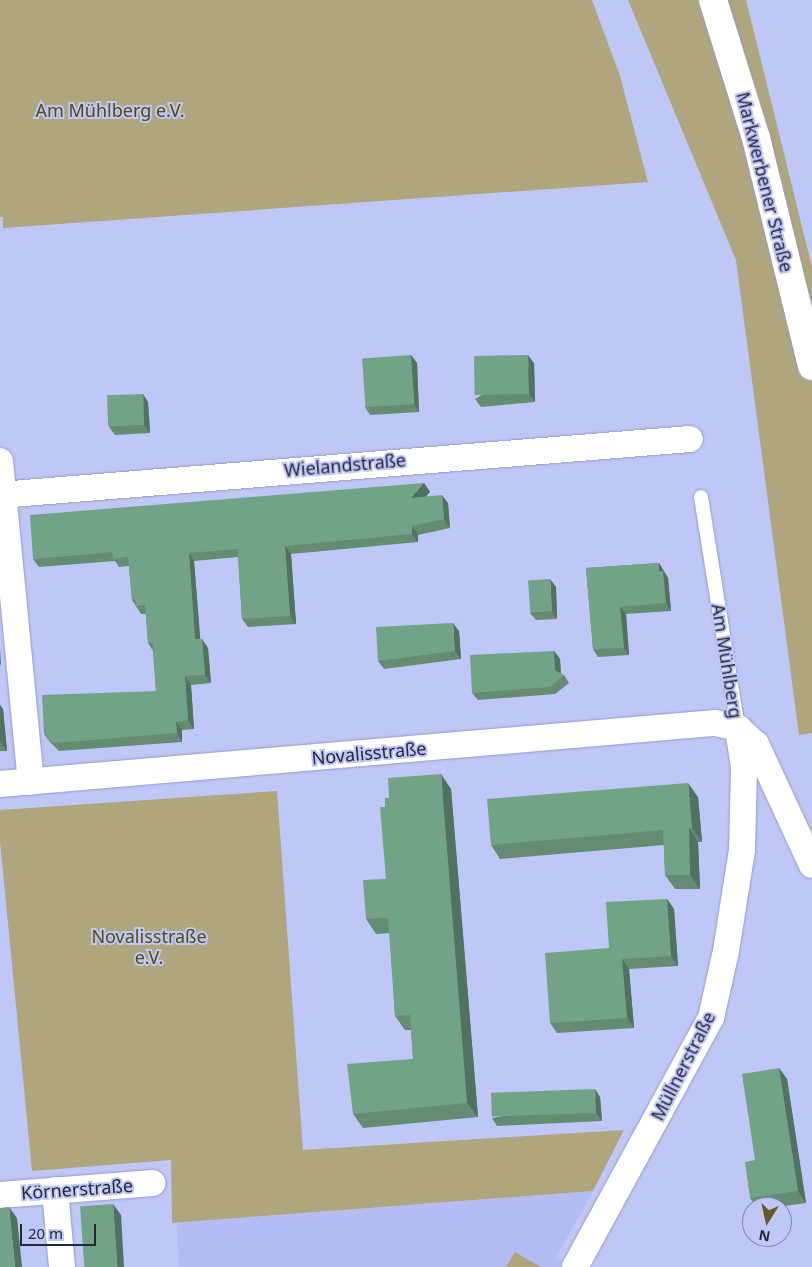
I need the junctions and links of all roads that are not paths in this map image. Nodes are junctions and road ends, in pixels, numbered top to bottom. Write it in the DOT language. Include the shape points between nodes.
graph roads {
  1 [pos="713,0"];
  2 [pos="812,366"];
  3 [pos="690,439"];
  4 [pos="0,462"];
  5 [pos="1,494"];
  6 [pos="701,497"];
  7 [pos="738,728"];
  8 [pos="31,782"];
  9 [pos="0,784"];
  10 [pos="812,865"];
  11 [pos="154,1183"];
  12 [pos="55,1190"];
  13 [pos="0,1195"];
  14 [pos="62,1267"];
  15 [pos="575,1267"];
  1 -- 2 [label="main road, Markwerbener Straße" via="756,138"];
  3 -- 5 [label="street, Wielandstraße"];
  4 -- 5 [label="street"];
  5 -- 8 [label="street"];
  6 -- 7 [label="lane, Am Mühlberg"];
  7 -- 8 [label="street, Novalisstraße" via="705,724"];
  7 -- 10 [label="street, Am Mühlberg" via="756,744"];
  7 -- 15 [label="street, Müllnerstraße" via="744,767 742,850 726,951 711,1018"];
  8 -- 9 [label="street, Novalisstraße"];
  11 -- 12 [label="street, Körnerstraße"];
  12 -- 13 [label="street, Körnerstraße"];
  12 -- 14 [label="street"];
}
